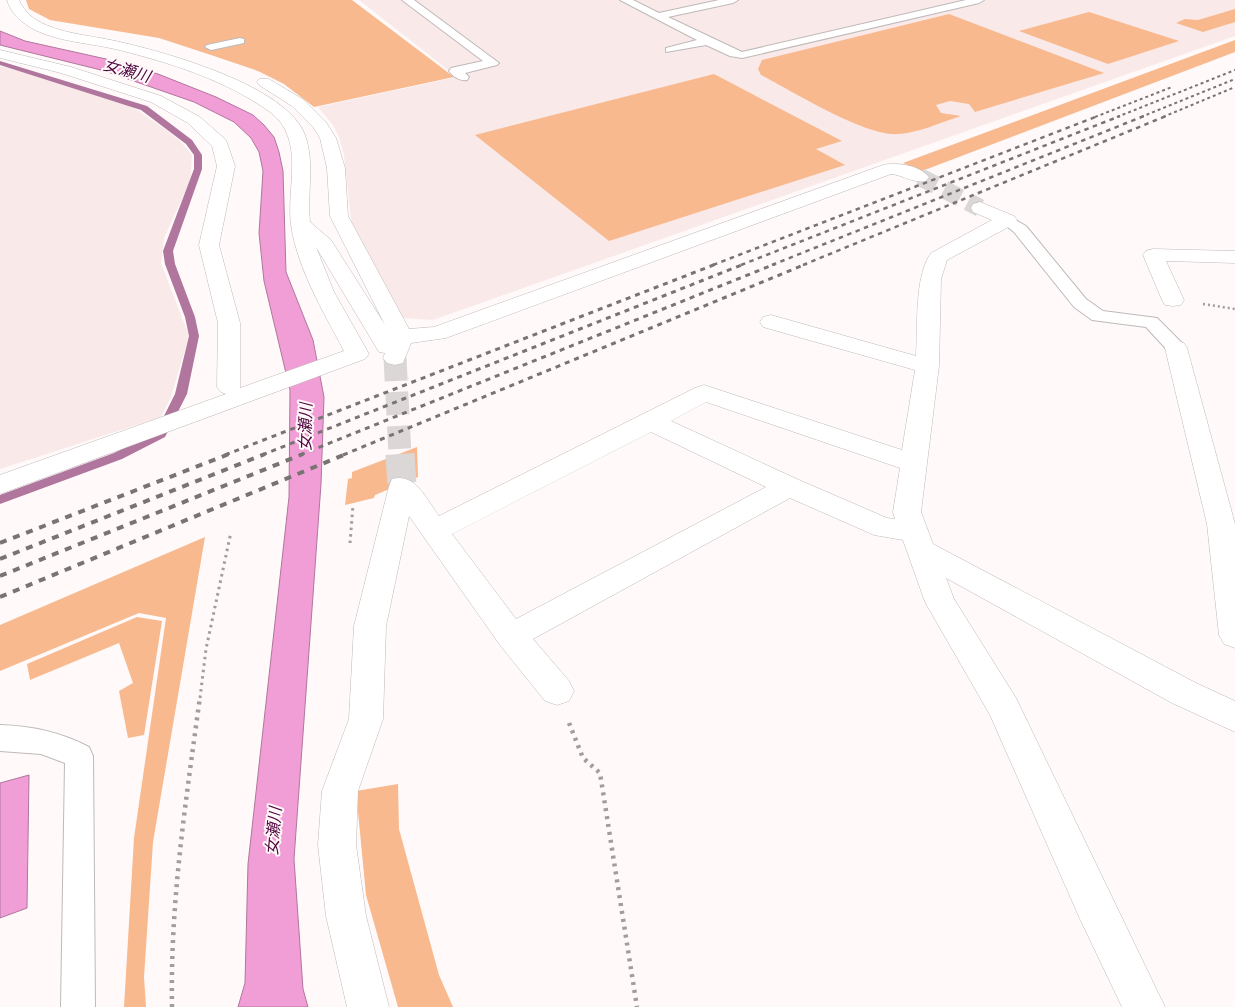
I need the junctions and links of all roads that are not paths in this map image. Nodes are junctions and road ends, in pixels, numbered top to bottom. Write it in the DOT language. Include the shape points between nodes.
graph roads {
  1 [pos="14,0"];
  2 [pos="407,0"];
  3 [pos="625,0"];
  4 [pos="733,0"];
  5 [pos="979,0"];
  6 [pos="658,16"];
  7 [pos="29,20"];
  8 [pos="240,41"];
  9 [pos="708,41"];
  10 [pos="211,47"];
  11 [pos="670,50"];
  12 [pos="0,54"];
  13 [pos="463,77"];
  14 [pos="920,177"];
  15 [pos="980,208"];
  16 [pos="1007,220"];
  17 [pos="300,223"];
  18 [pos="1235,257"];
  19 [pos="1173,300"];
  20 [pos="770,322"];
  21 [pos="402,337"];
  22 [pos="1176,348"];
  23 [pos="927,366"];
  24 [pos="229,387"];
  25 [pos="651,422"];
  26 [pos="915,464"];
  27 [pos="0,485"];
  28 [pos="788,487"];
  29 [pos="434,531"];
  30 [pos="918,541"];
  31 [pos="1235,635"];
  32 [pos="511,636"];
  33 [pos="557,691"];
  34 [pos="1235,717"];
  35 [pos="0,738"];
  36 [pos="78,1007"];
  37 [pos="368,1007"];
  38 [pos="1144,1007"];
  1 -- 7 [label="street" via="19,12"];
  2 -- 13 [label="lane" via="493,63 455,71"];
  3 -- 6 [label="lane"];
  4 -- 6 [label="lane"];
  5 -- 9 [label="lane" via="751,54 734,54"];
  6 -- 9 [label="lane"];
  7 -- 17 [label="street" via="43,29 119,46 191,69 242,89 279,111 300,148"];
  7 -- 21 [label="street" via="170,48 255,77 298,103 328,138 336,168 339,216"];
  8 -- 10 [label="lane"];
  9 -- 11 [label="lane"];
  12 -- 24 [label="street" via="66,70 156,99 186,115 220,144 226,166 209,245 229,323"];
  14 -- 21 [label="street" via="889,168 438,334"];
  15 -- 16 [label="street"];
  16 -- 22 [label="lane" via="1020,228 1080,303 1098,316 1151,322"];
  16 -- 23 [label="street" via="938,257 931,279"];
  17 -- 21 [label="street" via="324,244 377,331"];
  17 -- 27 [label="street" via="306,250 324,293 357,354"];
  18 -- 19 [label="street" via="1153,256"];
  20 -- 23 [label="street"];
  22 -- 31 [label="street" via="1221,524"];
  23 -- 26 [label="street"];
  25 -- 26 [label="street" via="704,393"];
  25 -- 28 [label="street"];
  25 -- 29 [label="street"];
  26 -- 30 [label="street" via="907,512"];
  28 -- 30 [label="street"];
  28 -- 32 [label="street"];
  29 -- 32 [label="street"];
  29 -- 37 [label="street" via="402,486 370,626 366,719 340,791 337,845 346,916"];
  30 -- 34 [label="street" via="1184,693"];
  30 -- 38 [label="street" via="940,602 1004,708"];
  32 -- 33 [label="street"];
  35 -- 36 [label="lane" via="42,741 62,746 79,756"];
}
